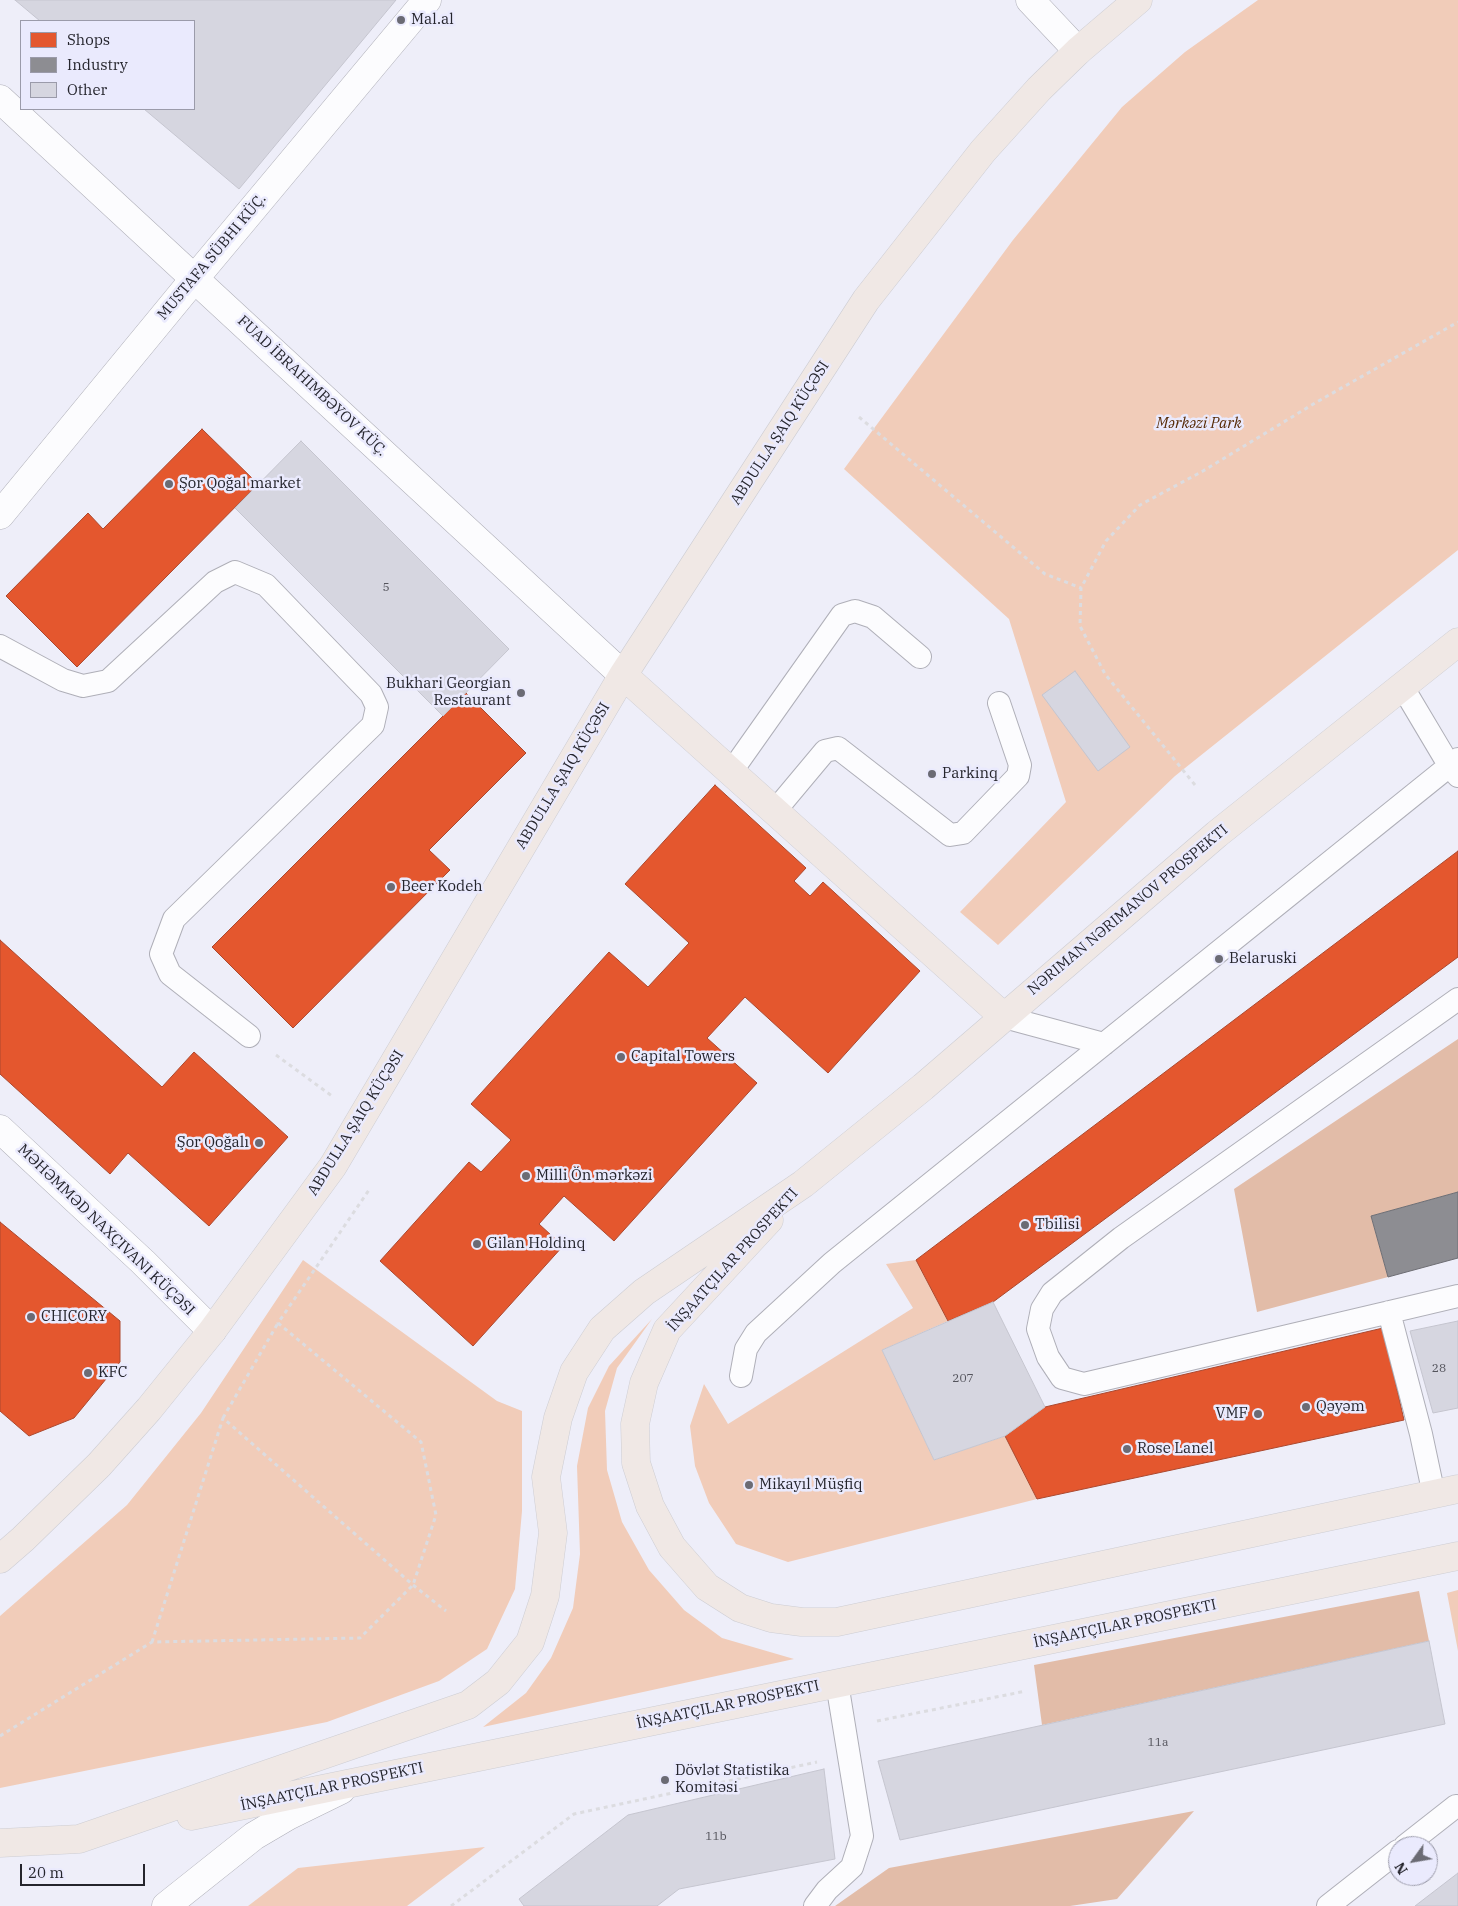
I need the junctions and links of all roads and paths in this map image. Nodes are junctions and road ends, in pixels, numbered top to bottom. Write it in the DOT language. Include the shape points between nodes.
graph roads {
  1 [pos="427,0"];
  2 [pos="1030,0"];
  3 [pos="1138,0"];
  4 [pos="1078,51"];
  5 [pos="0,99"];
  6 [pos="195,278"];
  7 [pos="1458,322"];
  8 [pos="859,417"];
  9 [pos="0,515"];
  10 [pos="1081,588"];
  11 [pos="1458,642"];
  12 [pos="0,646"];
  13 [pos="920,657"];
  14 [pos="623,675"];
  15 [pos="1402,686"];
  16 [pos="999,704"];
  17 [pos="1455,767"];
  18 [pos="731,772"];
  19 [pos="1194,786"];
  20 [pos="774,812"];
  21 [pos="1458,999"];
  22 [pos="1004,1017"];
  23 [pos="249,1036"];
  24 [pos="1104,1044"];
  25 [pos="338,1101"];
  26 [pos="0,1129"];
  27 [pos="803,1184"];
  28 [pos="369,1190"];
  29 [pos="1458,1296"];
  30 [pos="1389,1312"];
  31 [pos="278,1323"];
  32 [pos="212,1331"];
  33 [pos="740,1376"];
  34 [pos="223,1418"];
  35 [pos="1446,1492"];
  36 [pos="1458,1556"];
  37 [pos="0,1559"];
  38 [pos="413,1585"];
  39 [pos="446,1611"];
  40 [pos="152,1642"];
  41 [pos="837,1683"];
  42 [pos="1026,1690"];
  43 [pos="0,1736"];
  44 [pos="847,1742"];
  45 [pos="358,1782"];
  46 [pos="1456,1806"];
  47 [pos="1418,1836"];
  48 [pos="79,1839"];
  49 [pos="0,1843"];
  50 [pos="0,1860"];
  51 [pos="1388,1860"];
  52 [pos="166,1906"];
  53 [pos="451,1906"];
  54 [pos="815,1906"];
  55 [pos="1328,1906"];
  1 -- 6 [label="street, MUSTAFA SÜBHI KÜÇ."];
  2 -- 4 [label="street"];
  3 -- 4 [label="main road, ABDULLA ŞAIQ KÜÇƏSI"];
  4 -- 14 [label="main road, ABDULLA ŞAIQ KÜÇƏSI" via="983,150 866,300"];
  5 -- 6 [label="street, FUAD İBRAHIMBƏYOV KÜÇ."];
  6 -- 9 [label="street, MUSTAFA SÜBHI KÜÇ."];
  6 -- 14 [label="street, FUAD İBRAHIMBƏYOV KÜÇ."];
  7 -- 10 [label="path" via="1140,505 1106,541"];
  8 -- 10 [label="path" via="1045,574"];
  10 -- 19 [label="path" via="1080,626 1105,674"];
  11 -- 15 [label="main road, NƏRIMAN NƏRIMANOV PROSPEKTI"];
  12 -- 23 [label="lane" via="63,680 82,686 108,681 215,582 235,572 266,585 371,694 377,707 373,725 174,919 161,954 170,974"];
  13 -- 18 [label="lane" via="873,617 855,612 842,615"];
  14 -- 18 [label="main road"];
  14 -- 32 [label="main road, ABDULLA ŞAIQ KÜÇƏSI" via="333,1166"];
  15 -- 17 [label="lane"];
  15 -- 22 [label="main road, NƏRIMAN NƏRIMANOV PROSPEKTI" via="1217,834"];
  16 -- 20 [label="lane" via="1020,765 1018,776 964,834 950,835 838,748 825,751"];
  17 -- 24 [label="lane"];
  18 -- 20 [label="main road"];
  20 -- 22 [label="main road"];
  21 -- 30 [label="lane" via="1121,1238 1052,1293 1042,1309 1038,1329 1048,1357 1062,1378 1084,1384"];
  22 -- 24 [label="lane"];
  22 -- 27 [label="main road, NƏRIMAN NƏRIMANOV PROSPEKTI"];
  23 -- 25 [label="path"];
  24 -- 33 [label="lane" via="825,1269 756,1334 746,1349"];
  26 -- 32 [label="street"];
  27 -- 35 [label="main road" via="667,1330 644,1382 635,1424 636,1463 650,1506 672,1547 707,1587 740,1608 779,1619 838,1622"];
  27 -- 48 [label="main road" via="644,1292 602,1329 574,1372 558,1418 546,1477 553,1533 545,1596 530,1642 498,1682 468,1705"];
  28 -- 31 [label="path"];
  29 -- 30 [label="lane"];
  30 -- 35 [label="lane" via="1421,1434"];
  31 -- 34 [label="path"];
  31 -- 38 [label="path" via="421,1442 436,1515"];
  32 -- 37 [label="main road, ABDULLA ŞAIQ KÜÇƏSI" via="99,1465"];
  34 -- 38 [label="path"];
  34 -- 40 [label="path"];
  36 -- 41 [label="main road"];
  38 -- 39 [label="path"];
  38 -- 40 [label="path" via="360,1638"];
  40 -- 43 [label="path"];
  41 -- 44 [label="lane"];
  41 -- 45 [label="main road"];
  42 -- 44 [label="path" via="870,1722"];
  44 -- 53 [label="path" via="822,1761 574,1814"];
  44 -- 54 [label="lane" via="862,1836 852,1867"];
  45 -- 48 [label="main road"];
  45 -- 52 [label="street" via="254,1836"];
  46 -- 47 [label="lane"];
  48 -- 49 [label="main road"];
  48 -- 50 [label="main road"];
  51 -- 55 [label="lane"];
}
